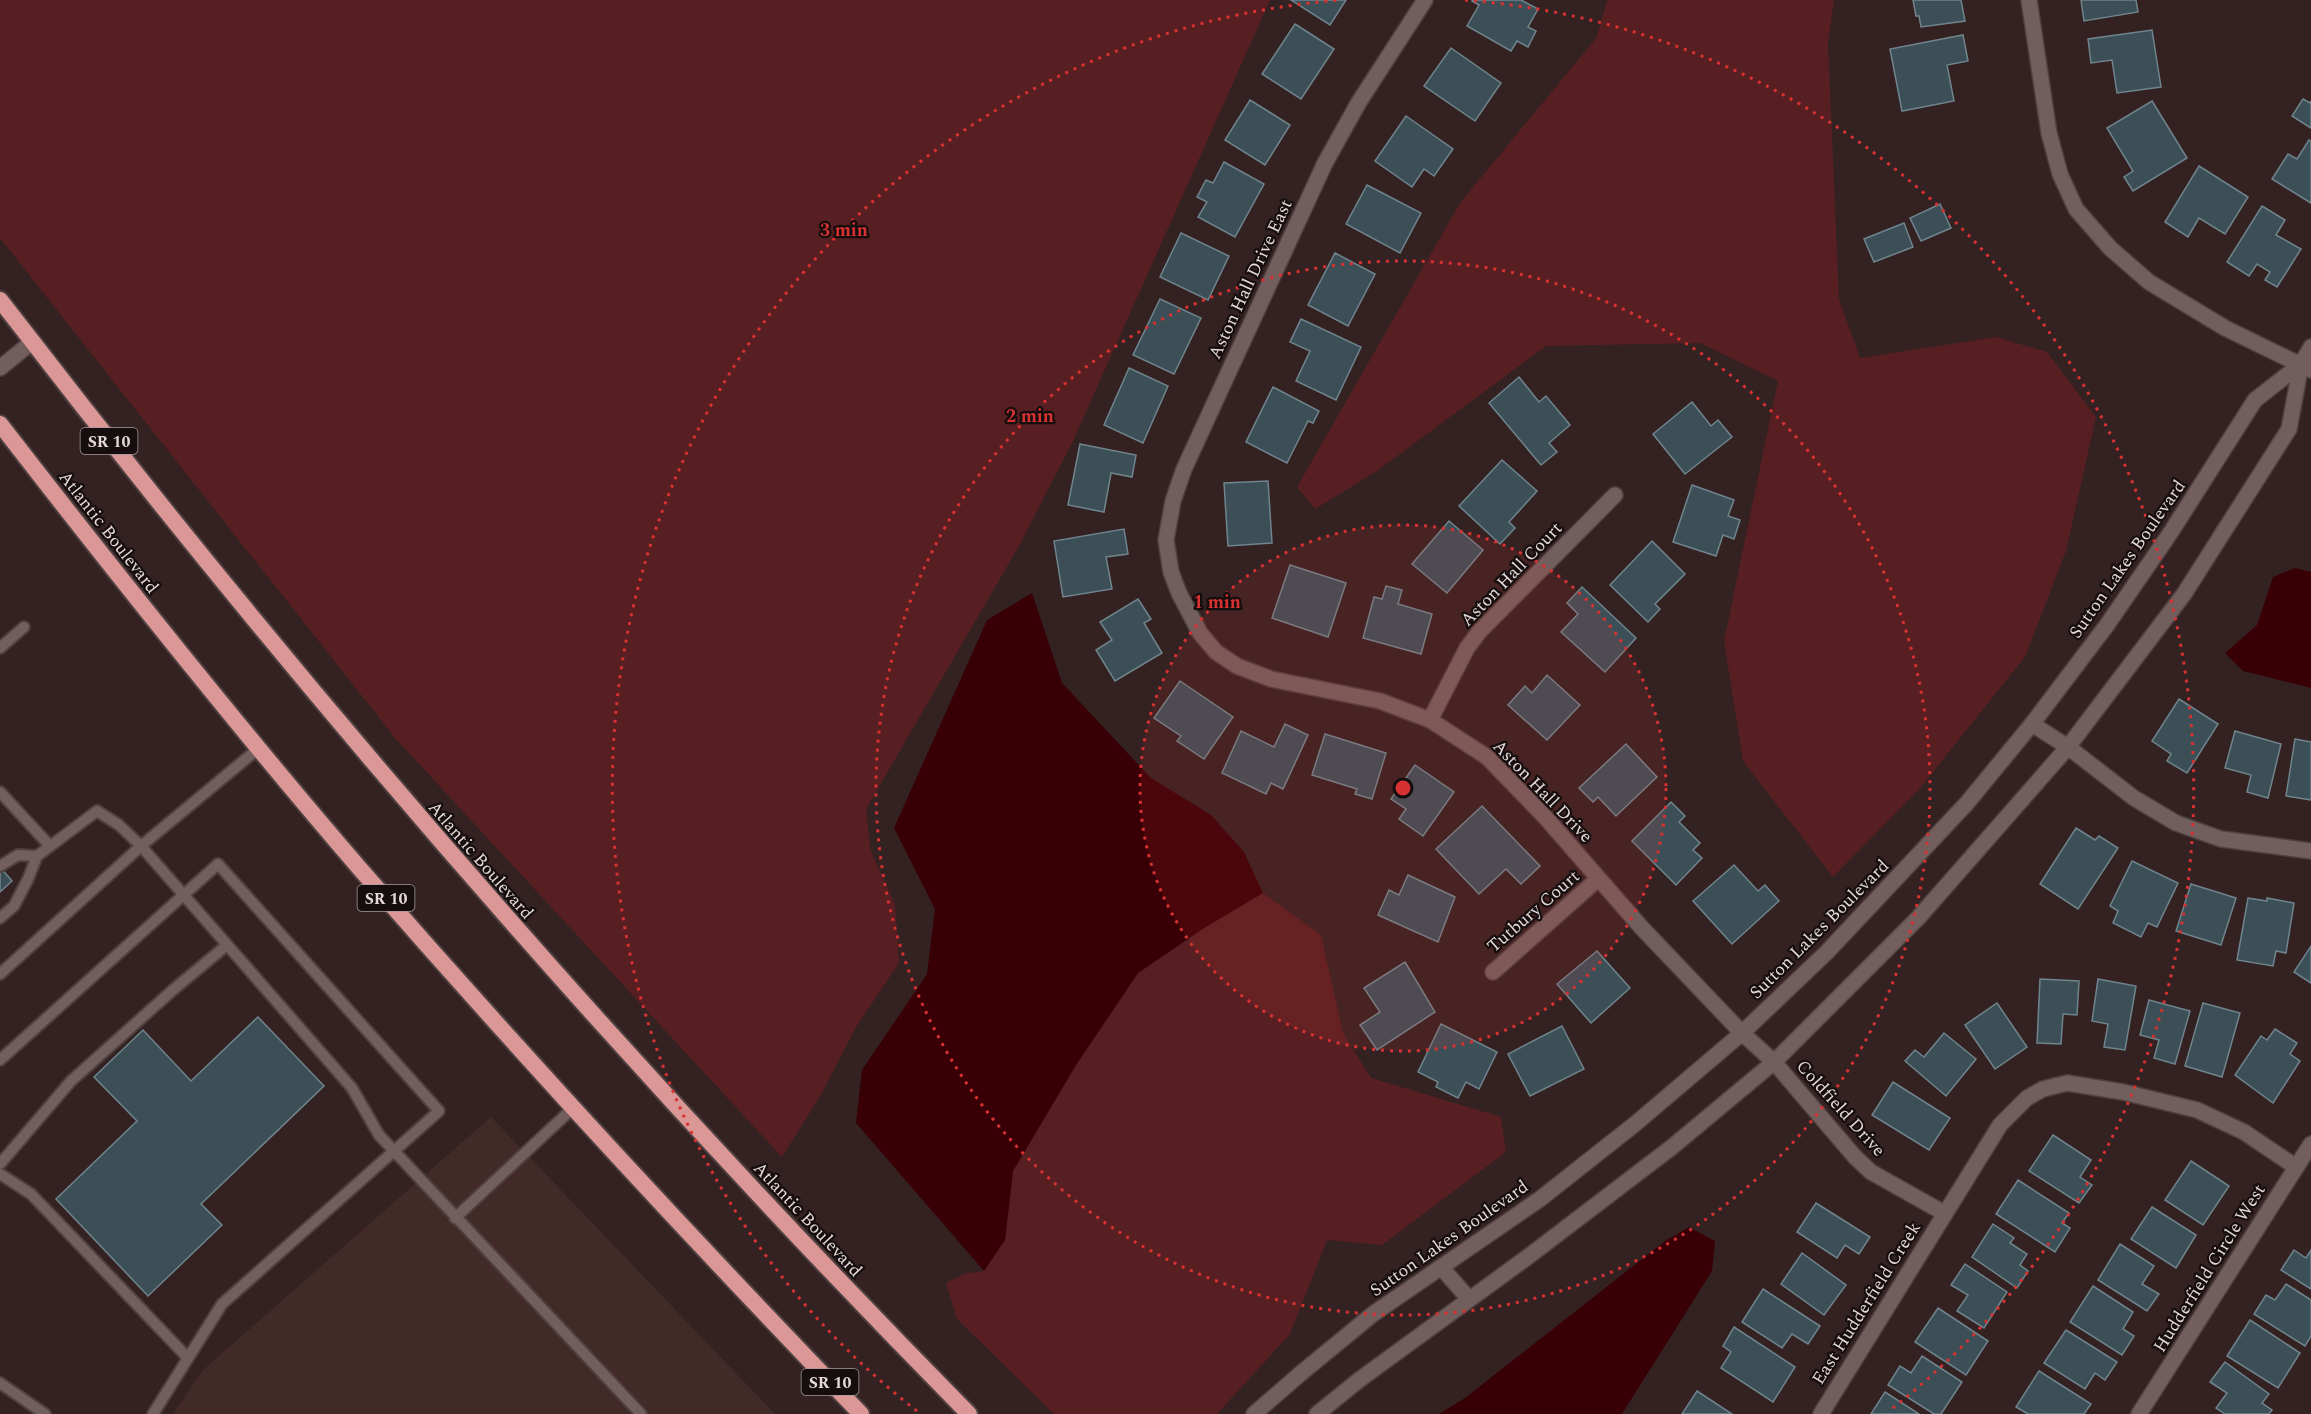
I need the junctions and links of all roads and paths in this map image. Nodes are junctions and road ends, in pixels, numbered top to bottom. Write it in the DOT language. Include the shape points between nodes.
graph roads {
  1 [pos="1425,0"];
  2 [pos="2029,0"];
  3 [pos="0,300"];
  4 [pos="32,342"];
  5 [pos="2311,347"];
  6 [pos="2306,367"];
  7 [pos="0,368"];
  8 [pos="0,424"];
  9 [pos="1615,495"];
  10 [pos="1179,593"];
  11 [pos="24,627"];
  12 [pos="0,648"];
  13 [pos="1430,720"];
  14 [pos="2032,724"];
  15 [pos="2068,747"];
  16 [pos="259,748"];
  17 [pos="0,792"];
  18 [pos="50,846"];
  19 [pos="141,846"];
  20 [pos="2311,851"];
  21 [pos="37,856"];
  22 [pos="0,866"];
  23 [pos="1598,879"];
  24 [pos="184,895"];
  25 [pos="0,918"];
  26 [pos="227,945"];
  27 [pos="1493,972"];
  28 [pos="0,974"];
  29 [pos="1742,1033"];
  30 [pos="0,1060"];
  31 [pos="1774,1062"];
  32 [pos="573,1108"];
  33 [pos="2311,1144"];
  34 [pos="395,1152"];
  35 [pos="0,1164"];
  36 [pos="2296,1167"];
  37 [pos="0,1174"];
  38 [pos="1944,1213"];
  39 [pos="455,1218"];
  40 [pos="1441,1267"];
  41 [pos="1468,1299"];
  42 [pos="188,1358"];
  43 [pos="0,1383"];
  44 [pos="45,1414"];
  45 [pos="153,1414"];
  46 [pos="641,1414"];
  47 [pos="861,1414"];
  48 [pos="969,1414"];
  49 [pos="1254,1414"];
  50 [pos="1317,1414"];
  51 [pos="1821,1414"];
  52 [pos="2139,1414"];
  1 -- 10 [label="street, Aston Hall Drive East" via="1325,163 1184,469 1166,540"];
  2 -- 6 [label="street" via="2049,133 2060,174 2076,208 2110,248 2149,282 2225,328"];
  3 -- 4 [label="highway, Atlantic Boulevard / SR 10"];
  4 -- 7 [label="street"];
  4 -- 48 [label="highway, Atlantic Boulevard / SR 10" via="286,660 444,847 688,1120"];
  5 -- 6 [label="street, Sutton Lakes Boulevard"];
  6 -- 14 [label="street, Sutton Lakes Boulevard" via="2255,400 2107,625"];
  6 -- 15 [label="street, Sutton Lakes Boulevard" via="2289,429 2184,594"];
  8 -- 16 [label="highway, Atlantic Boulevard / SR 10"];
  9 -- 13 [label="street, Aston Hall Court" via="1479,632"];
  10 -- 13 [label="street, Aston Hall Drive" via="1200,633 1216,652 1238,666 1271,679 1380,701"];
  11 -- 12 [label="lane"];
  13 -- 23 [label="street, Aston Hall Drive" via="1487,757"];
  14 -- 15 [label="street"];
  14 -- 29 [label="street, Sutton Lakes Boulevard" via="1902,874"];
  15 -- 20 [label="street" via="2134,798 2176,824 2221,839"];
  15 -- 31 [label="street, Sutton Lakes Boulevard" via="1918,918"];
  16 -- 19 [label="lane"];
  16 -- 32 [label="highway, Atlantic Boulevard / SR 10"];
  17 -- 18 [label="lane"];
  18 -- 19 [label="lane" via="97,811"];
  18 -- 21 [label="lane"];
  19 -- 24 [label="lane"];
  19 -- 28 [label="lane"];
  21 -- 22 [label="lane" via="18,855"];
  21 -- 25 [label="lane" via="14,906"];
  23 -- 27 [label="street, Tutbury Court"];
  23 -- 29 [label="street, Aston Hall Drive"];
  24 -- 26 [label="lane"];
  24 -- 30 [label="lane"];
  24 -- 34 [label="lane" via="218,864 439,1111"];
  26 -- 34 [label="lane" via="352,1088 379,1135"];
  26 -- 35 [label="lane" via="71,1081"];
  29 -- 31 [label="street, Aston Hall Drive"];
  29 -- 40 [label="street, Sutton Lakes Boulevard" via="1540,1199"];
  31 -- 38 [label="street, Coldfield Drive" via="1871,1172"];
  31 -- 41 [label="street, Sutton Lakes Boulevard" via="1672,1147"];
  32 -- 39 [label="lane"];
  32 -- 47 [label="highway, Atlantic Boulevard / SR 10"];
  33 -- 36 [label="street, Hudderfield Circle West"];
  34 -- 39 [label="lane"];
  34 -- 42 [label="lane" via="222,1304"];
  36 -- 38 [label="street, East Hudderfield Creek" via="2244,1131 2197,1110 2067,1083 2026,1098 2000,1125"];
  36 -- 52 [label="street, Hudderfield Circle West"];
  37 -- 42 [label="lane" via="31,1194"];
  38 -- 51 [label="street, East Hudderfield Creek"];
  39 -- 46 [label="lane"];
  40 -- 41 [label="street"];
  40 -- 49 [label="street, Sutton Lakes Boulevard" via="1373,1314"];
  41 -- 50 [label="street, Sutton Lakes Boulevard"];
  42 -- 45 [label="lane"];
  43 -- 44 [label="lane"];
}
